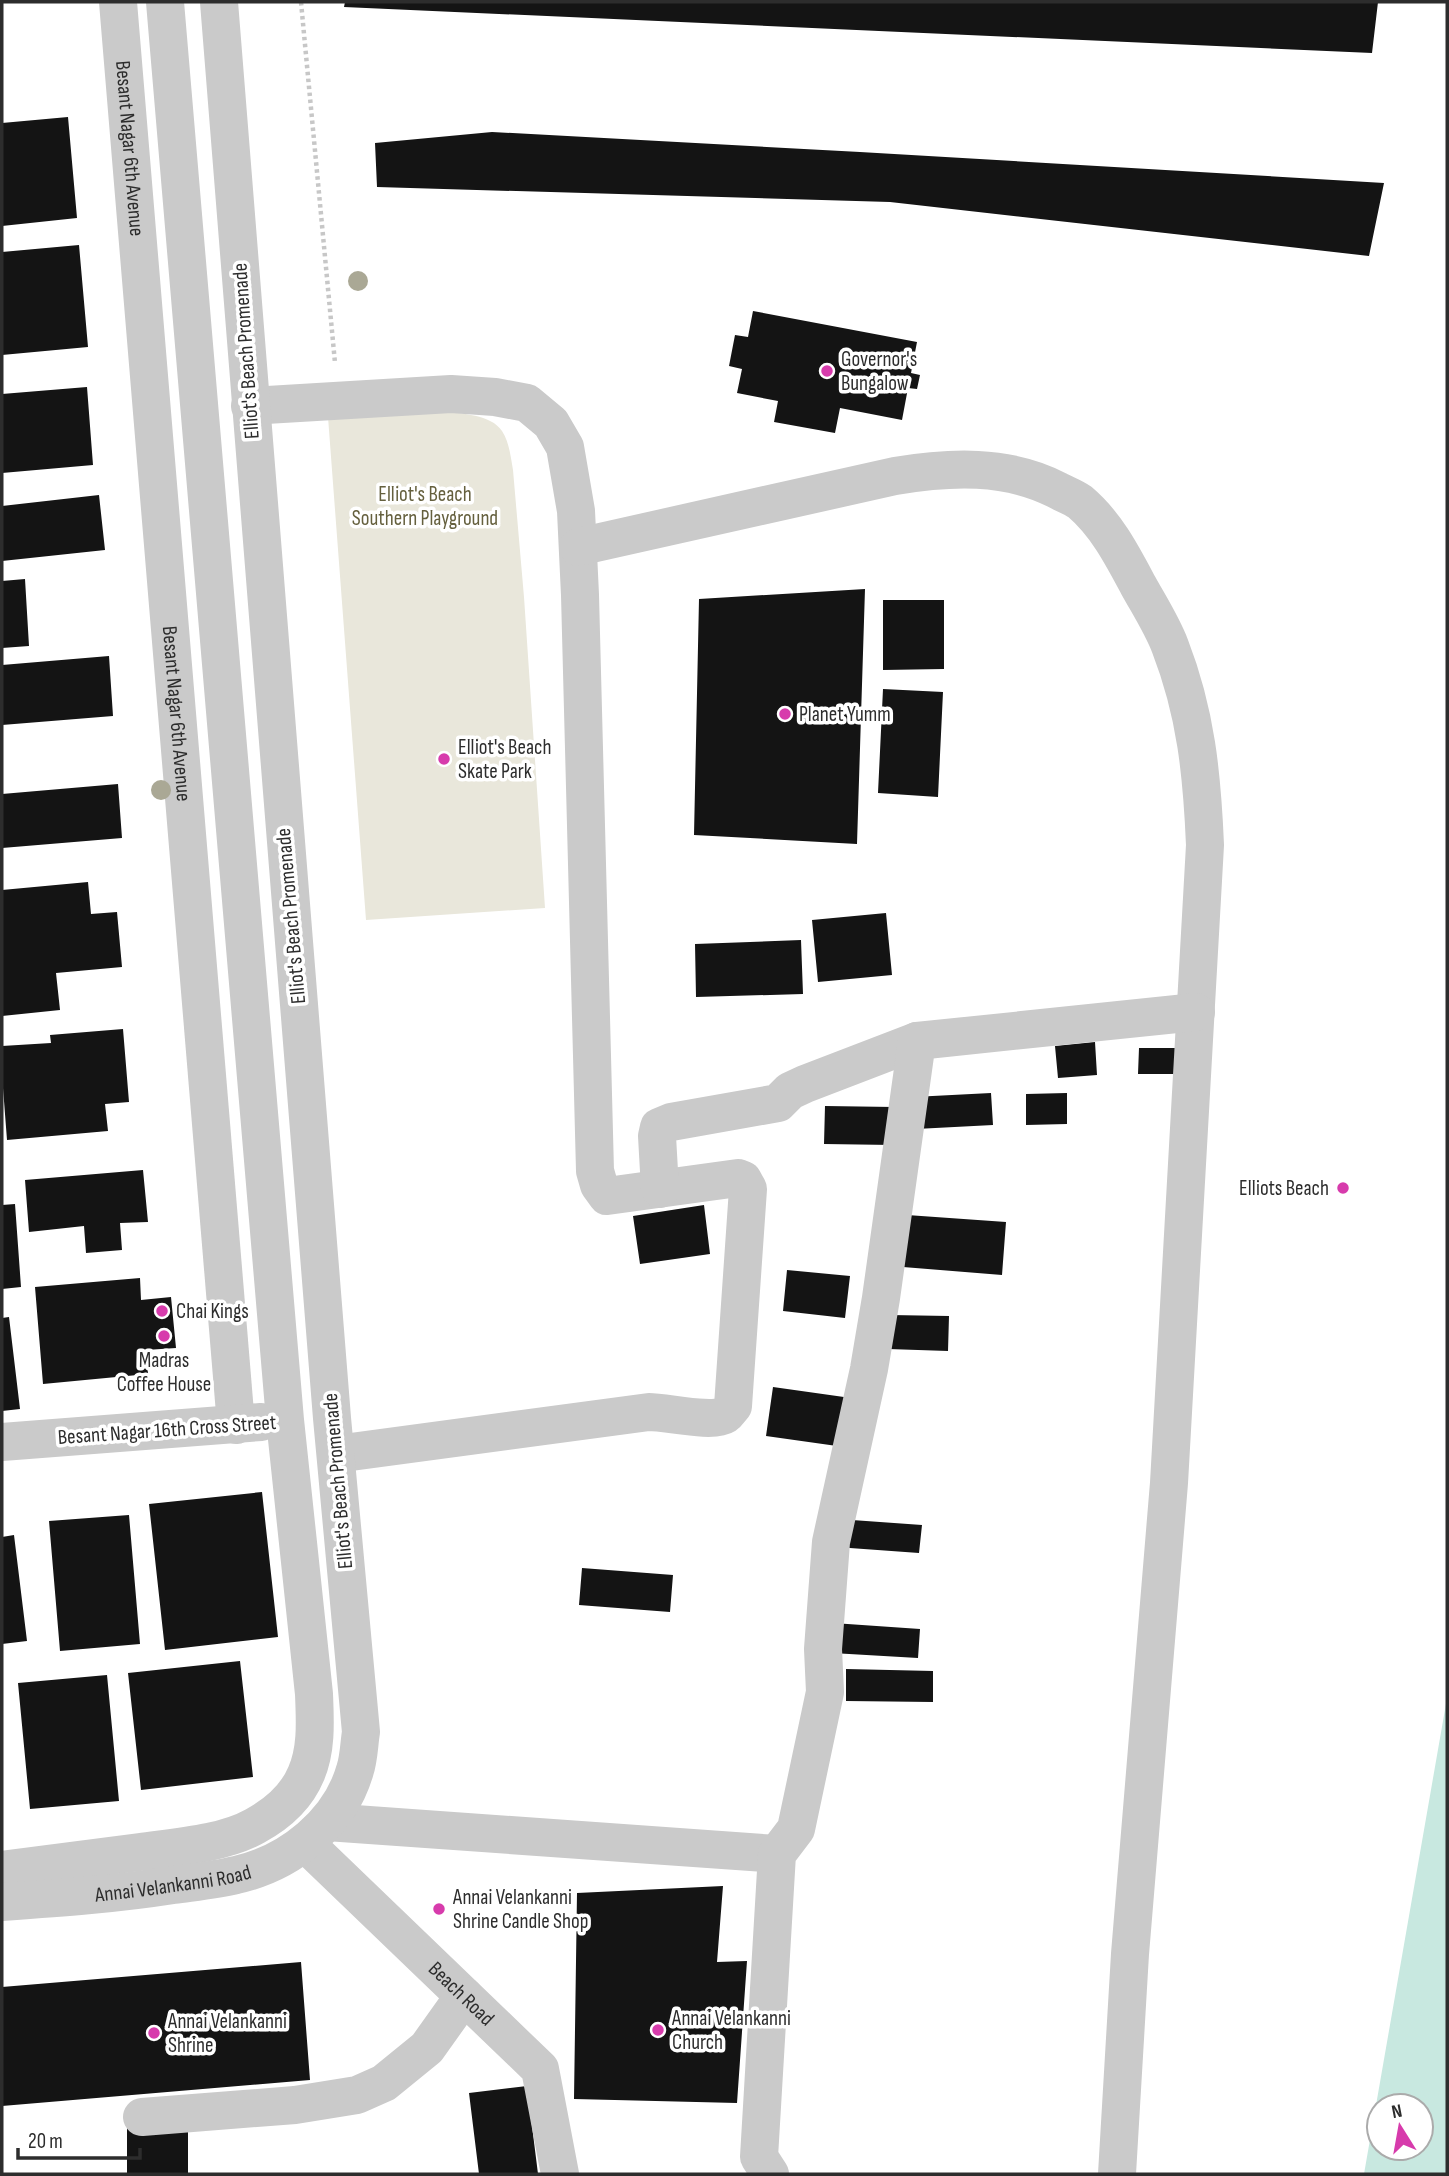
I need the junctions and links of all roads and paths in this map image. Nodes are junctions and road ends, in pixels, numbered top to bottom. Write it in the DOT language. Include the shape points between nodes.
graph roads {
  1 [pos="118,2"];
  2 [pos="165,2"];
  3 [pos="219,2"];
  4 [pos="301,2"];
  5 [pos="337,401"];
  6 [pos="250,406"];
  7 [pos="578,547"];
  8 [pos="1196,1012"];
  9 [pos="917,1041"];
  10 [pos="660,1189"];
  11 [pos="285,1420"];
  12 [pos="236,1425"];
  13 [pos="334,1436"];
  14 [pos="2,1442"];
  15 [pos="316,1832"];
  16 [pos="777,1854"];
  17 [pos="2,1870"];
  18 [pos="2,1902"];
  19 [pos="464,1996"];
  20 [pos="142,2117"];
  21 [pos="560,2174"];
  22 [pos="770,2174"];
  23 [pos="1117,2174"];
  1 -- 12 [label="street, Besant Nagar 6th Avenue"];
  2 -- 11 [label="street"];
  3 -- 6 [label="street, Elliot's Beach Promenade"];
  4 -- 5 [label="path"];
  5 -- 6 [label="street"];
  5 -- 7 [label="street" via="451,394 527,403 551,423 565,447"];
  6 -- 13 [label="street, Elliot's Beach Promenade"];
  7 -- 8 [label="street" via="922,471 1003,472 1043,483 1079,501 1109,533 1170,645 1195,730 1205,845"];
  7 -- 10 [label="street" via="595,1171 607,1196"];
  8 -- 9 [label="street"];
  8 -- 23 [label="street" via="1169,1483 1130,1954"];
  9 -- 10 [label="street" via="805,1084 778,1103 659,1127"];
  9 -- 16 [label="street" via="871,1357 831,1542 823,1649 825,1692 796,1829"];
  10 -- 13 [label="street, Besant Nagar 16th Cross Street" via="738,1178 747,1184 733,1406 724,1415 713,1419 649,1412"];
  11 -- 12 [label="street, Besant Nagar 16th Cross Street"];
  11 -- 13 [label="street, Besant Nagar 16th Cross Street"];
  11 -- 17 [label="street, Annai Velankanni Road" via="315,1734 307,1773 294,1794 283,1808 253,1828 222,1838"];
  12 -- 14 [label="street, Besant Nagar 16th Cross Street"];
  13 -- 15 [label="street, Elliot's Beach Promenade" via="361,1732 356,1769 343,1798"];
  15 -- 16 [label="street"];
  15 -- 18 [label="street, Annai Velankanni Road" via="274,1862 238,1875 148,1889"];
  15 -- 19 [label="street, Beach Road"];
  16 -- 22 [label="street" via="759,2157"];
  19 -- 20 [label="street" via="427,2048 384,2082 357,2095 295,2105"];
  19 -- 21 [label="street, Beach Road" via="540,2069"];
}
